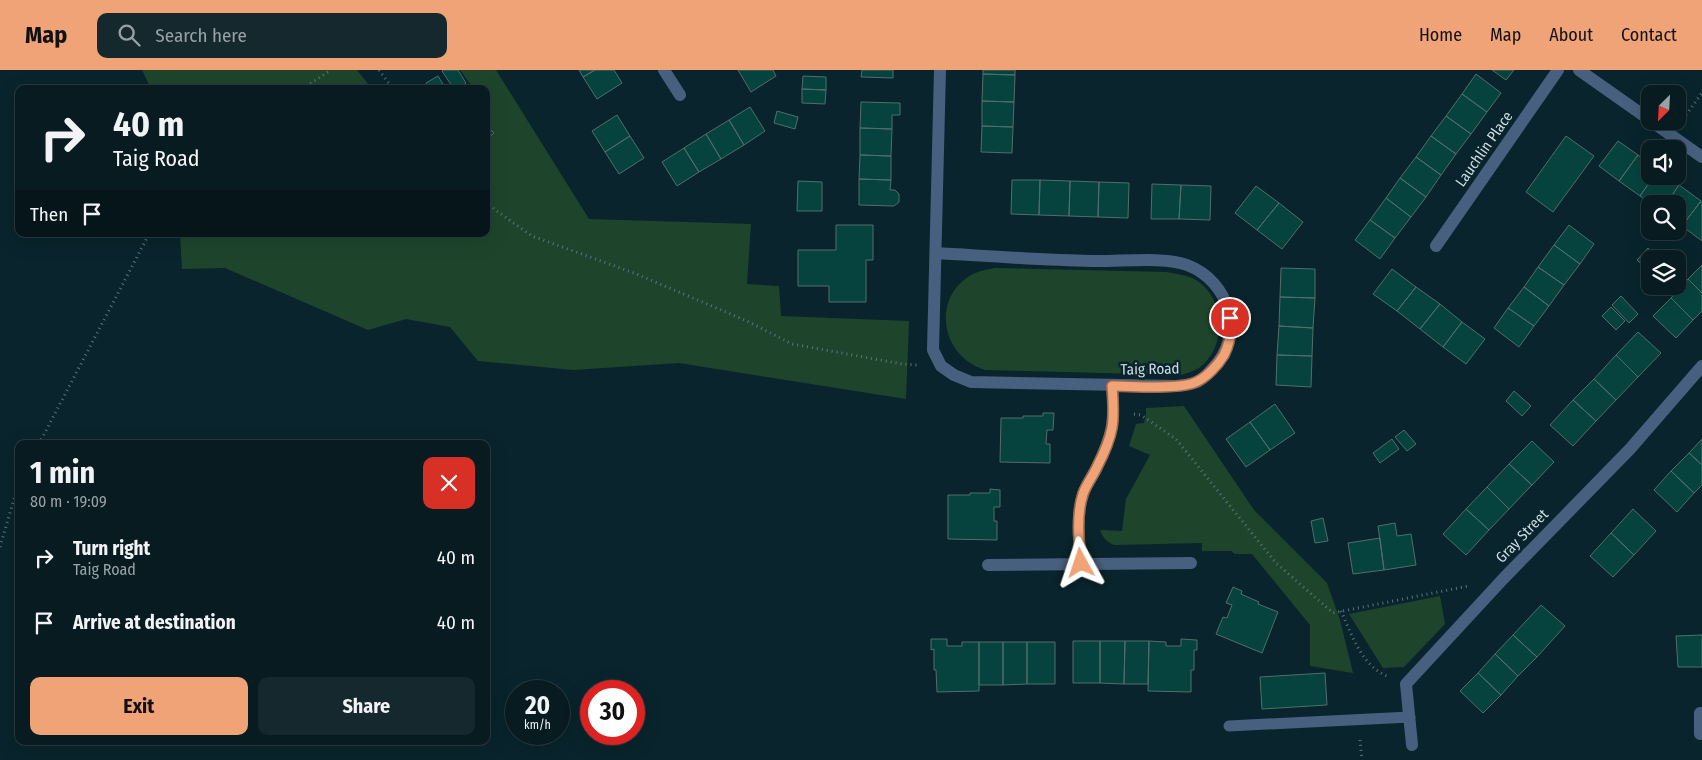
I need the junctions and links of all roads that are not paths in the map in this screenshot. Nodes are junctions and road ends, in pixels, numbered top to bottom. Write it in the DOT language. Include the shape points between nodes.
graph roads {
  1 [pos="664,70"];
  2 [pos="940,70"];
  3 [pos="1558,70"];
  4 [pos="1579,70"];
  5 [pos="680,95"];
  6 [pos="1641,114"];
  7 [pos="1663,130"];
  8 [pos="1702,157"];
  9 [pos="1436,246"];
  10 [pos="936,253"];
  11 [pos="1702,366"];
  12 [pos="1112,386"];
  13 [pos="1081,563"];
  14 [pos="1191,563"];
  15 [pos="988,565"];
  16 [pos="1700,713"];
  17 [pos="1410,717"];
  18 [pos="1228,726"];
  19 [pos="1702,734"];
  20 [pos="1412,745"];
  1 -- 5 [label="street"];
  2 -- 10 [label="street"];
  3 -- 9 [label="street, Lauchlin Place"];
  4 -- 6 [label="street"];
  7 -- 8 [label="street"];
  10 -- 12 [label="street, Taig Road" via="934,350 941,366 971,382"];
  10 -- 12 [label="street, Taig Road" via="1092,261 1168,261 1186,264 1217,286 1224,296 1232,328 1224,354 1209,372 1196,382 1176,386"];
  11 -- 17 [label="street, Gray Street" via="1630,449 1502,579 1406,684"];
  12 -- 13 [label="street" via="1114,412 1109,442 1082,494 1078,528"];
  13 -- 14 [label="street"];
  13 -- 15 [label="street"];
  16 -- 19 [label="street"];
  17 -- 18 [label="lane"];
  17 -- 20 [label="street"];
}
